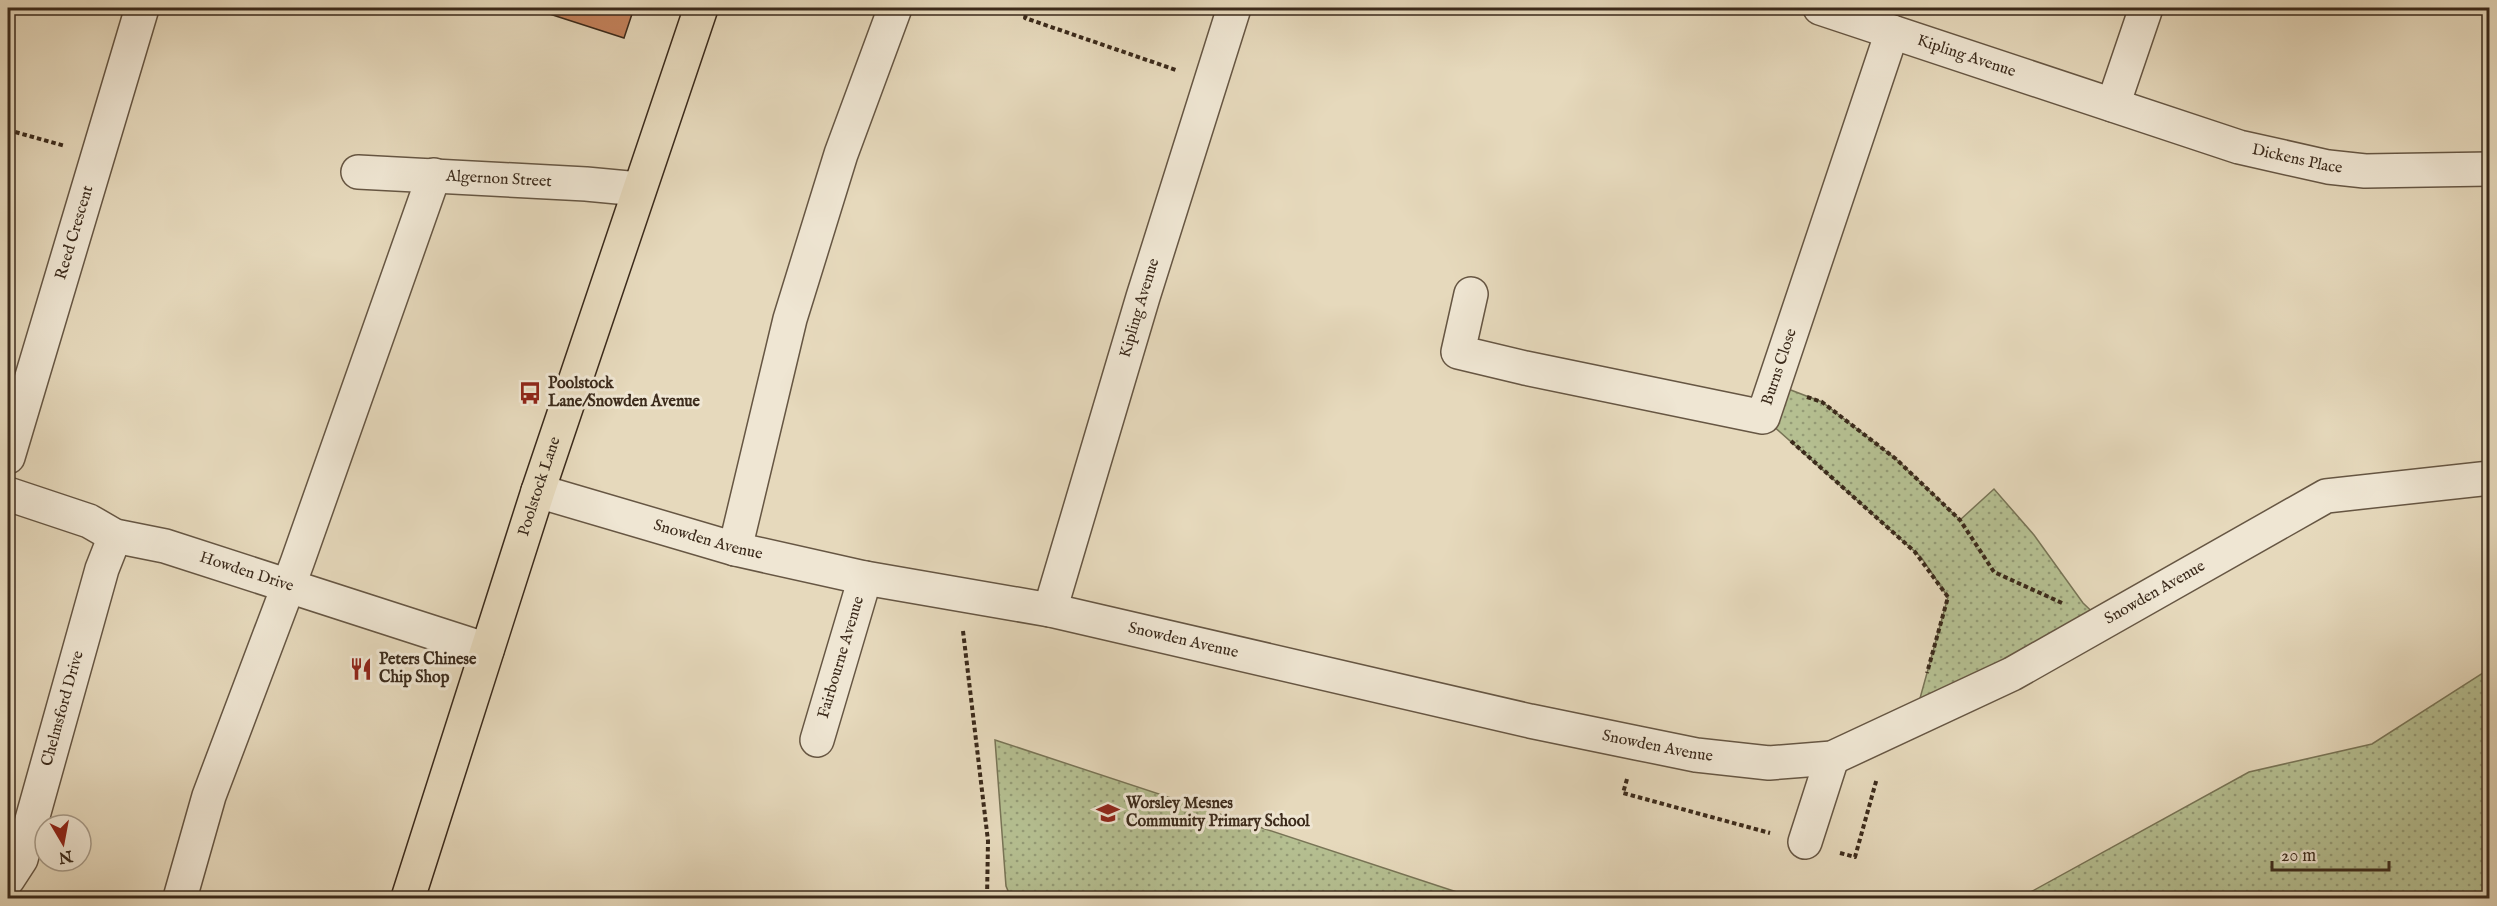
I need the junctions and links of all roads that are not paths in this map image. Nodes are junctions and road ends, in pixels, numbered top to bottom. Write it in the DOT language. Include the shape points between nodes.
graph roads {
  1 [pos="142,8"];
  2 [pos="701,8"];
  3 [pos="895,8"];
  4 [pos="1234,8"];
  5 [pos="1820,8"];
  6 [pos="2146,8"];
  7 [pos="1892,32"];
  8 [pos="2113,105"];
  9 [pos="2490,169"];
  10 [pos="358,172"];
  11 [pos="434,175"];
  12 [pos="639,189"];
  13 [pos="1471,294"];
  14 [pos="8,457"];
  15 [pos="2490,478"];
  16 [pos="538,491"];
  17 [pos="8,494"];
  18 [pos="115,536"];
  19 [pos="735,549"];
  20 [pos="865,578"];
  21 [pos="288,586"];
  22 [pos="1050,610"];
  23 [pos="488,650"];
  24 [pos="817,740"];
  25 [pos="1832,758"];
  26 [pos="1805,842"];
  27 [pos="8,879"];
  28 [pos="180,898"];
  29 [pos="408,898"];
  1 -- 14 [label="street, Reed Crescent"];
  2 -- 12 [label="main road, Poolstock Lane"];
  3 -- 19 [label="street" via="841,154 790,319"];
  4 -- 22 [label="street, Kipling Avenue"];
  5 -- 7 [label="street, Kipling Avenue"];
  6 -- 8 [label="street"];
  7 -- 8 [label="street, Kipling Avenue"];
  7 -- 13 [label="street, Burns Close" via="1763,417 1458,352"];
  8 -- 9 [label="street, Dickens Place" via="2239,147 2328,167 2365,171"];
  10 -- 11 [label="street, Algernon Street"];
  11 -- 12 [label="street, Algernon Street"];
  11 -- 21 [label="street"];
  12 -- 16 [label="main road, Poolstock Lane"];
  15 -- 25 [label="street, Snowden Avenue" via="2326,496 2012,674"];
  16 -- 19 [label="street, Snowden Avenue"];
  16 -- 23 [label="main road, Poolstock Lane"];
  17 -- 18 [label="street, Howden Drive" via="89,521"];
  18 -- 21 [label="street, Howden Drive" via="165,546"];
  18 -- 27 [label="street, Chelmsford Drive" via="21,859"];
  19 -- 20 [label="street, Snowden Avenue"];
  20 -- 22 [label="street, Snowden Avenue"];
  20 -- 24 [label="street, Fairbourne Avenue"];
  21 -- 23 [label="street, Howden Drive"];
  21 -- 28 [label="street" via="209,796"];
  22 -- 25 [label="street, Snowden Avenue" via="1530,721 1696,755 1768,763"];
  23 -- 29 [label="main road, Poolstock Lane"];
  25 -- 26 [label="street"];
}
